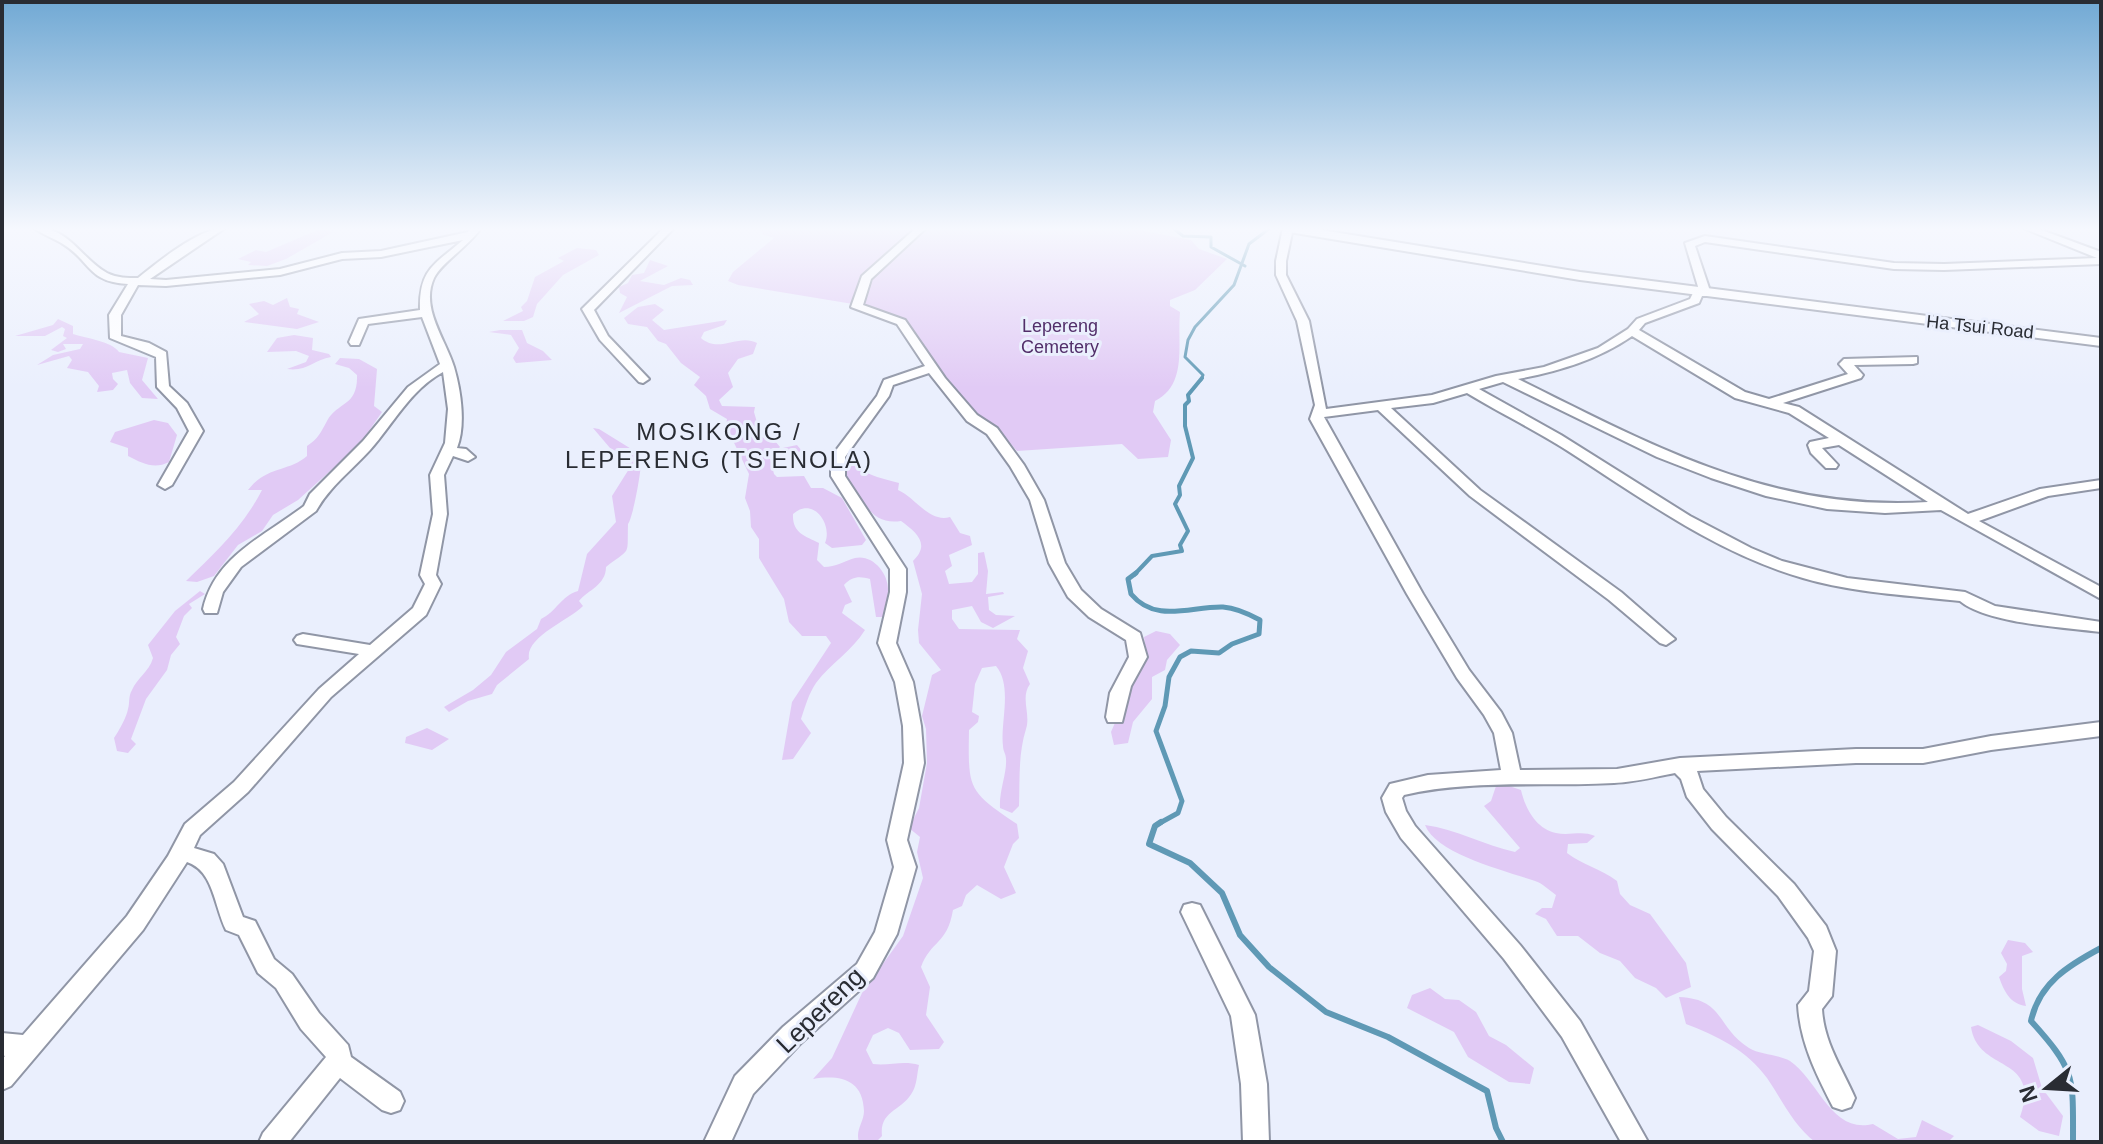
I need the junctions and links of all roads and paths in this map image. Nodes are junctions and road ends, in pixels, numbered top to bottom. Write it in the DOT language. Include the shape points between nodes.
graph roads {
  1 [pos="131,281"];
  2 [pos="175,281"];
  3 [pos="427,281"];
  4 [pos="616,281"];
  5 [pos="865,281"];
  6 [pos="1284,281"];
  7 [pos="1619,281"];
  8 [pos="1699,281"];
  9 [pos="138,282"];
  10 [pos="1702,293"];
  11 [pos="426,313"];
  12 [pos="1632,331"];
  13 [pos="355,342"];
  14 [pos="2101,342"];
  15 [pos="1913,360"];
  16 [pos="446,366"];
  17 [pos="932,368"];
  18 [pos="1505,378"];
  19 [pos="643,379"];
  20 [pos="1468,388"];
  21 [pos="1773,402"];
  22 [pos="1381,406"];
  23 [pos="1319,414"];
  24 [pos="1843,440"];
  25 [pos="448,452"];
  26 [pos="468,457"];
  27 [pos="1831,465"];
  28 [pos="2101,484"];
  29 [pos="165,485"];
  30 [pos="1944,505"];
  31 [pos="1967,520"];
  32 [pos="2101,594"];
  33 [pos="211,609"];
  34 [pos="2101,627"];
  35 [pos="1666,639"];
  36 [pos="303,640"];
  37 [pos="374,651"];
  38 [pos="1115,717"];
  39 [pos="2101,729"];
  40 [pos="1680,765"];
  41 [pos="1512,777"];
  42 [pos="181,852"];
  43 [pos="1192,912"];
  44 [pos="2,1044"];
  45 [pos="27,1047"];
  46 [pos="338,1062"];
  47 [pos="2,1078"];
  48 [pos="1842,1098"];
  49 [pos="391,1101"];
  50 [pos="272,1142"];
  51 [pos="717,1142"];
  52 [pos="1256,1142"];
  53 [pos="1635,1142"];
  1 -- 9 [label="street"];
  2 -- 9 [label="street"];
  3 -- 11 [label="street"];
  4 -- 19 [label="street" via="588,309 598,332"];
  5 -- 17 [label="street" via="857,307 901,322"];
  6 -- 23 [label="street" via="1303,321"];
  7 -- 10 [label="street, Ha Tsui Road"];
  8 -- 10 [label="street"];
  9 -- 29 [label="street" via="115,311 112,328 116,338 162,355 163,387 196,431"];
  10 -- 12 [label="street" via="1695,301 1641,321"];
  10 -- 14 [label="street, Ha Tsui Road"];
  11 -- 13 [label="street" via="363,321"];
  11 -- 16 [label="street"];
  12 -- 18 [label="street" via="1602,351"];
  12 -- 21 [label="street" via="1740,395"];
  15 -- 21 [label="street" via="1848,362 1857,375"];
  16 -- 25 [label="street" via="455,409"];
  16 -- 33 [label="street" via="428,373 414,387 315,497 311,508 229,571 212,593"];
  17 -- 38 [label="street" via="1017,465 1037,500 1057,563 1074,593 1134,637 1138,657 1122,685"];
  17 -- 51 [label="street, Lepereng" via="888,383 838,457 838,476 898,569 887,643 904,682 914,763 897,840 905,867 898,893 886,934 865,971 744,1085"];
  18 -- 20 [label="street"];
  18 -- 30 [label="street" via="1698,470 1787,498 1897,509"];
  20 -- 22 [label="street"];
  20 -- 34 [label="street" via="1699,527 1784,567 1828,579 1965,597 1992,611"];
  21 -- 24 [label="street"];
  22 -- 23 [label="street"];
  22 -- 35 [label="street" via="1475,493"];
  23 -- 41 [label="street" via="1324,435 1415,594 1492,712 1503,733"];
  24 -- 27 [label="street" via="1815,445"];
  24 -- 30 [label="street"];
  25 -- 26 [label="street"];
  25 -- 37 [label="street" via="437,475 440,514 429,595 420,611"];
  28 -- 31 [label="street" via="2031,496"];
  30 -- 31 [label="street"];
  31 -- 32 [label="street"];
  36 -- 37 [label="street"];
  37 -- 42 [label="street" via="307,711 241,787 192,830"];
  39 -- 40 [label="street" via="1923,756"];
  40 -- 41 [label="street" via="1617,776"];
  40 -- 48 [label="street" via="1719,823 1786,890 1818,933 1825,951 1820,996 1810,1005 1810,1027"];
  41 -- 53 [label="street" via="1428,782 1397,789 1392,798 1408,832 1571,1029"];
  42 -- 45 [label="street" via="106,960"];
  42 -- 46 [label="street" via="206,860 215,870 234,923 247,928 266,966 284,981 339,1053"];
  43 -- 52 [label="street" via="1243,1015"];
  44 -- 45 [label="street"];
  45 -- 47 [label="street"];
  46 -- 49 [label="street"];
  46 -- 50 [label="street"];
}
